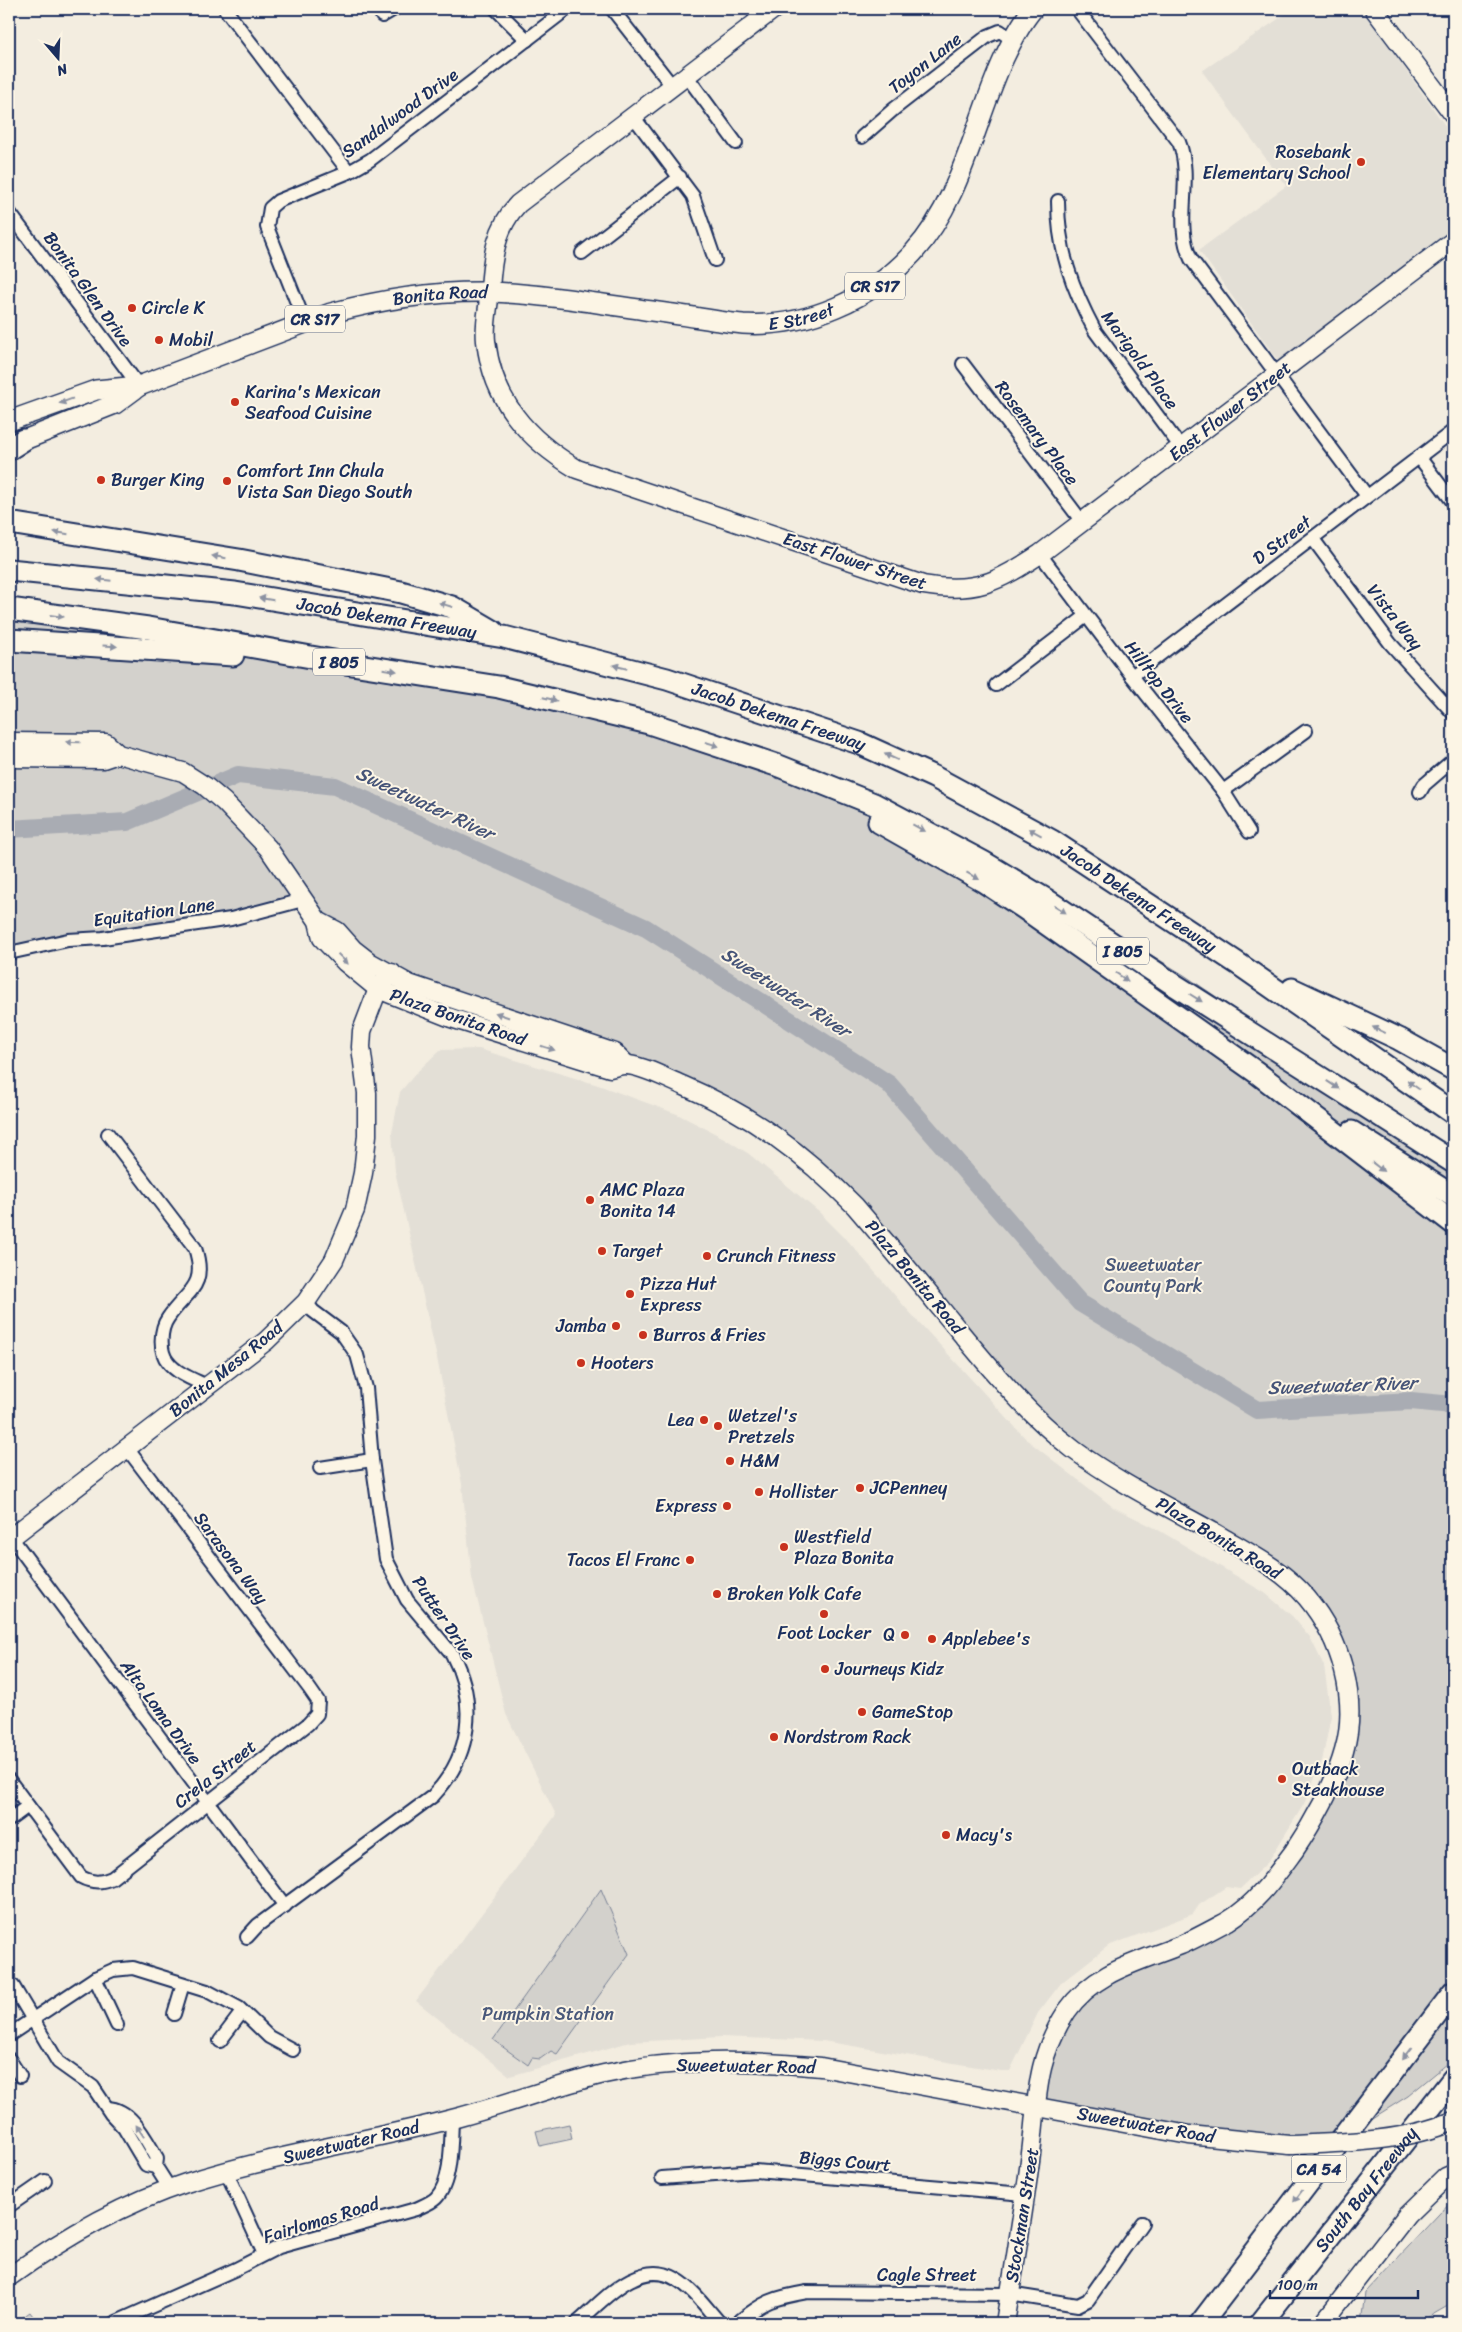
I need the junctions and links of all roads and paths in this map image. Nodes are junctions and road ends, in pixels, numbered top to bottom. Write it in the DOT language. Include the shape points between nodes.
graph roads {
  1 [pos="226,9"];
  2 [pos="394,9"];
  3 [pos="496,9"];
  4 [pos="567,9"];
  5 [pos="612,9"];
  6 [pos="774,9"];
  7 [pos="1033,9"];
  8 [pos="1077,9"];
  9 [pos="1374,9"];
  10 [pos="756,14"];
  11 [pos="382,16"];
  12 [pos="527,40"];
  13 [pos="1013,40"];
  14 [pos="686,75"];
  15 [pos="673,87"];
  16 [pos="1453,114"];
  17 [pos="633,116"];
  18 [pos="862,137"];
  19 [pos="736,142"];
  20 [pos="349,172"];
  21 [pos="680,177"];
  22 [pos="1058,201"];
  23 [pos="9,212"];
  24 [pos="1453,242"];
  25 [pos="582,253"];
  26 [pos="715,260"];
  27 [pos="490,292"];
  28 [pos="305,323"];
  29 [pos="963,364"];
  30 [pos="1278,374"];
  31 [pos="139,386"];
  32 [pos="9,422"];
  33 [pos="1453,431"];
  34 [pos="14,445"];
  35 [pos="1182,449"];
  36 [pos="1419,457"];
  37 [pos="1367,496"];
  38 [pos="1453,502"];
  39 [pos="9,523"];
  40 [pos="1083,523"];
  41 [pos="1313,539"];
  42 [pos="1040,554"];
  43 [pos="9,570"];
  44 [pos="9,609"];
  45 [pos="1086,616"];
  46 [pos="504,637"];
  47 [pos="9,640"];
  48 [pos="339,662"];
  49 [pos="1132,676"];
  50 [pos="996,685"];
  51 [pos="1453,713"];
  52 [pos="1306,731"];
  53 [pos="9,742"];
  54 [pos="118,754"];
  55 [pos="9,758"];
  56 [pos="1453,760"];
  57 [pos="779,766"];
  58 [pos="1223,791"];
  59 [pos="1420,792"];
  60 [pos="1249,832"];
  61 [pos="303,900"];
  62 [pos="318,921"];
  63 [pos="9,953"];
  64 [pos="1237,963"];
  65 [pos="392,973"];
  66 [pos="378,989"];
  67 [pos="627,1064"];
  68 [pos="1453,1069"];
  69 [pos="1256,1072"];
  70 [pos="1453,1113"];
  71 [pos="108,1134"];
  72 [pos="1453,1162"];
  73 [pos="1453,1196"];
  74 [pos="1453,1223"];
  75 [pos="306,1302"];
  76 [pos="207,1386"];
  77 [pos="126,1447"];
  78 [pos="372,1460"];
  79 [pos="320,1468"];
  80 [pos="10,1538"];
  81 [pos="309,1688"];
  82 [pos="9,1780"];
  83 [pos="207,1803"];
  84 [pos="28,1806"];
  85 [pos="9,1820"];
  86 [pos="285,1906"];
  87 [pos="247,1937"];
  88 [pos="95,1978"];
  89 [pos="183,1984"];
  90 [pos="13,1986"];
  91 [pos="1453,1991"];
  92 [pos="242,2012"];
  93 [pos="174,2014"];
  94 [pos="32,2020"];
  95 [pos="117,2024"];
  96 [pos="9,2035"];
  97 [pos="220,2041"];
  98 [pos="293,2050"];
  99 [pos="9,2059"];
  100 [pos="20,2076"];
  101 [pos="1453,2080"];
  102 [pos="1453,2098"];
  103 [pos="1036,2106"];
  104 [pos="452,2119"];
  105 [pos="1453,2121"];
  106 [pos="226,2171"];
  107 [pos="1453,2174"];
  108 [pos="662,2178"];
  109 [pos="45,2181"];
  110 [pos="170,2189"];
  111 [pos="1364,2192"];
  112 [pos="1025,2194"];
  113 [pos="9,2206"];
  114 [pos="1142,2223"];
  115 [pos="264,2254"];
  116 [pos="9,2277"];
  117 [pos="1009,2294"];
  118 [pos="114,2323"];
  119 [pos="577,2323"];
  120 [pos="720,2323"];
  121 [pos="737,2323"];
  122 [pos="1005,2323"];
  123 [pos="1201,2323"];
  124 [pos="1261,2323"];
  125 [pos="1323,2323"];
  1 -- 20 [label="street"];
  2 -- 11 [label="street"];
  3 -- 12 [label="street"];
  4 -- 12 [label="street, Sandalwood Drive"];
  5 -- 15 [label="street"];
  6 -- 10 [label="main road, Bonita Road"];
  7 -- 13 [label="main road, E Street / CR S17"];
  8 -- 30 [label="street" via="1180,142 1186,169 1183,228 1189,254"];
  9 -- 16 [label="main road"];
  10 -- 14 [label="main road, Bonita Road"];
  12 -- 20 [label="street, Sandalwood Drive" via="370,160"];
  13 -- 18 [label="street, Toyon Lane" via="1000,31 988,36"];
  13 -- 27 [label="main road, E Street / CR S17" via="989,90 949,200 933,228 890,276 846,303 796,320 744,324"];
  14 -- 15 [label="main road, Bonita Road"];
  14 -- 19 [label="street"];
  15 -- 17 [label="main road, Bonita Road"];
  17 -- 21 [label="street"];
  17 -- 27 [label="main road, Bonita Road" via="518,204 507,216 494,254"];
  20 -- 28 [label="street, Sandalwood Drive" via="278,201 270,208 267,227"];
  21 -- 25 [label="street"];
  21 -- 26 [label="street" via="693,196"];
  22 -- 35 [label="street, Marigold Place" via="1067,269 1087,318"];
  23 -- 31 [label="street, Bonita Glen Drive"];
  24 -- 30 [label="main road, East Flower Street"];
  27 -- 28 [label="main road, Bonita Road / CR S17" via="427,293 364,304"];
  27 -- 42 [label="main road, East Flower Street" via="486,340 492,376 521,426 552,454 577,469 923,585 948,588 986,584 1008,576"];
  28 -- 31 [label="main road, Bonita Road / CR S17"];
  29 -- 40 [label="street, Rosemary Place"];
  30 -- 35 [label="main road, East Flower Street"];
  30 -- 37 [label="street"];
  31 -- 32 [label="main road, Bonita Road / CR S17, one-way" via="96,390"];
  31 -- 34 [label="main road, Bonita Road / CR S17" via="115,404"];
  33 -- 36 [label="street, D Street"];
  35 -- 40 [label="main road, East Flower Street"];
  36 -- 37 [label="street, D Street"];
  36 -- 38 [label="street"];
  37 -- 41 [label="street, D Street"];
  46 -- 39 [label="highway, one-way" via="452,607 401,592 239,560"];
  40 -- 42 [label="main road, East Flower Street"];
  41 -- 49 [label="street, D Street"];
  41 -- 51 [label="street, Vista Way" via="1390,643"];
  42 -- 45 [label="street, Hilltop Drive"];
  46 -- 43 [label="highway, Jacob Dekema Freeway, one-way" via="234,594"];
  44 -- 48 [label="highway, I 805, one-way" via="148,628"];
  45 -- 49 [label="street, Hilltop Drive"];
  45 -- 50 [label="street"];
  64 -- 46 [label="highway, Jacob Dekema Freeway, one-way" via="1052,841 934,777 859,742 668,679"];
  47 -- 48 [label="highway, one-way"];
  48 -- 57 [label="highway, I 805, one-way" via="500,687 649,723"];
  49 -- 58 [label="street, Hilltop Drive"];
  52 -- 58 [label="street"];
  54 -- 53 [label="main road, Plaza Bonita Road, one-way" via="106,743"];
  54 -- 55 [label="main road, Plaza Bonita Road" via="103,759"];
  54 -- 61 [label="main road, Plaza Bonita Road" via="167,766 205,786 268,848"];
  56 -- 59 [label="street"];
  57 -- 69 [label="highway, one-way" via="999,892"];
  57 -- 72 [label="highway, I 805, one-way" via="874,804 983,862"];
  58 -- 60 [label="street, Hilltop Drive"];
  61 -- 62 [label="main road, Plaza Bonita Road"];
  61 -- 63 [label="street, Equitation Lane" via="231,919 68,940"];
  62 -- 65 [label="main road, Plaza Bonita Road" via="337,931 371,962"];
  62 -- 66 [label="main road, Plaza Bonita Road, one-way" via="322,938"];
  68 -- 64 [label="highway, one-way" via="1399,1039"];
  70 -- 64 [label="highway, Jacob Dekema Freeway, one-way"];
  65 -- 66 [label="main road, Bonita Mesa Road"];
  67 -- 65 [label="main road, Plaza Bonita Road, one-way" via="615,1053 409,984"];
  66 -- 67 [label="main road, Plaza Bonita Road, one-way" via="451,1018 610,1068"];
  66 -- 75 [label="main road, Bonita Mesa Road" via="362,1032 367,1135 355,1210 334,1260"];
  67 -- 103 [label="main road, Plaza Bonita Road" via="712,1098 778,1137 830,1180 855,1206 1001,1382 1043,1424 1109,1473 1273,1567 1304,1595 1322,1618 1334,1641 1348,1687 1350,1711 1345,1751 1305,1835 1265,1892 1230,1919 1182,1944 1120,1967 1081,1994 1051,2037 1042,2062"];
  69 -- 73 [label="highway"];
  69 -- 74 [label="highway, one-way"];
  71 -- 76 [label="street" via="195,1248 199,1261 197,1281 192,1292 167,1319 162,1350 167,1362 177,1371"];
  75 -- 76 [label="main road, Bonita Mesa Road" via="266,1341"];
  75 -- 78 [label="street, Putter Drive" via="313,1312 341,1332 359,1361 366,1388"];
  76 -- 77 [label="main road, Bonita Mesa Road"];
  77 -- 80 [label="main road, Bonita Mesa Road"];
  77 -- 81 [label="street, Sarasona Way"];
  78 -- 79 [label="street"];
  78 -- 86 [label="street, Putter Drive" via="386,1559 408,1600 457,1663 467,1694 467,1730 456,1766 433,1796"];
  80 -- 83 [label="street, Alta Loma Drive"];
  81 -- 83 [label="street, Crela Street" via="318,1701 318,1714"];
  82 -- 84 [label="street"];
  83 -- 84 [label="street, Crela Street" via="112,1878 97,1882 82,1877"];
  83 -- 86 [label="street, Alta Loma Drive"];
  84 -- 85 [label="street"];
  86 -- 87 [label="street, Putter Drive"];
  88 -- 89 [label="street" via="113,1970 133,1968"];
  88 -- 94 [label="street"];
  88 -- 95 [label="street"];
  89 -- 92 [label="street" via="207,1991"];
  89 -- 93 [label="street"];
  90 -- 94 [label="street"];
  91 -- 123 [label="highway, CA 54, one-way"];
  92 -- 97 [label="street"];
  92 -- 98 [label="street" via="269,2037"];
  94 -- 96 [label="street"];
  94 -- 110 [label="street" via="58,2062 94,2087 108,2108 134,2121 157,2158 156,2167"];
  99 -- 100 [label="street"];
  101 -- 111 [label="highway, South Bay Freeway / CA 54"];
  102 -- 111 [label="highway" via="1391,2170"];
  103 -- 104 [label="main road, Sweetwater Road" via="821,2066 707,2062 645,2067 602,2075"];
  103 -- 105 [label="main road, Sweetwater Road, bridge" via="1189,2135 1289,2146 1378,2139 1431,2129"];
  103 -- 112 [label="main road, Stockman Street"];
  104 -- 106 [label="main road, Sweetwater Road"];
  104 -- 115 [label="street, Fairlomas Road" via="449,2168 436,2199 416,2209"];
  106 -- 110 [label="main road, Sweetwater Road"];
  106 -- 115 [label="street"];
  107 -- 125 [label="main road" via="1407,2215"];
  108 -- 112 [label="street, Biggs Court" via="755,2171"];
  109 -- 113 [label="street"];
  110 -- 116 [label="main road, Sweetwater Road" via="82,2230"];
  111 -- 124 [label="highway, South Bay Freeway / CA 54"];
  112 -- 117 [label="main road, Stockman Street"];
  114 -- 117 [label="street, Cagle Street" via="1088,2300 1078,2306"];
  115 -- 118 [label="street, Fairlomas Road"];
  117 -- 121 [label="street, Cagle Street" via="807,2292 777,2297 760,2304"];
  117 -- 122 [label="main road, Stockman Street"];
  119 -- 120 [label="street" via="626,2283 639,2275 654,2272 677,2279"];
}
